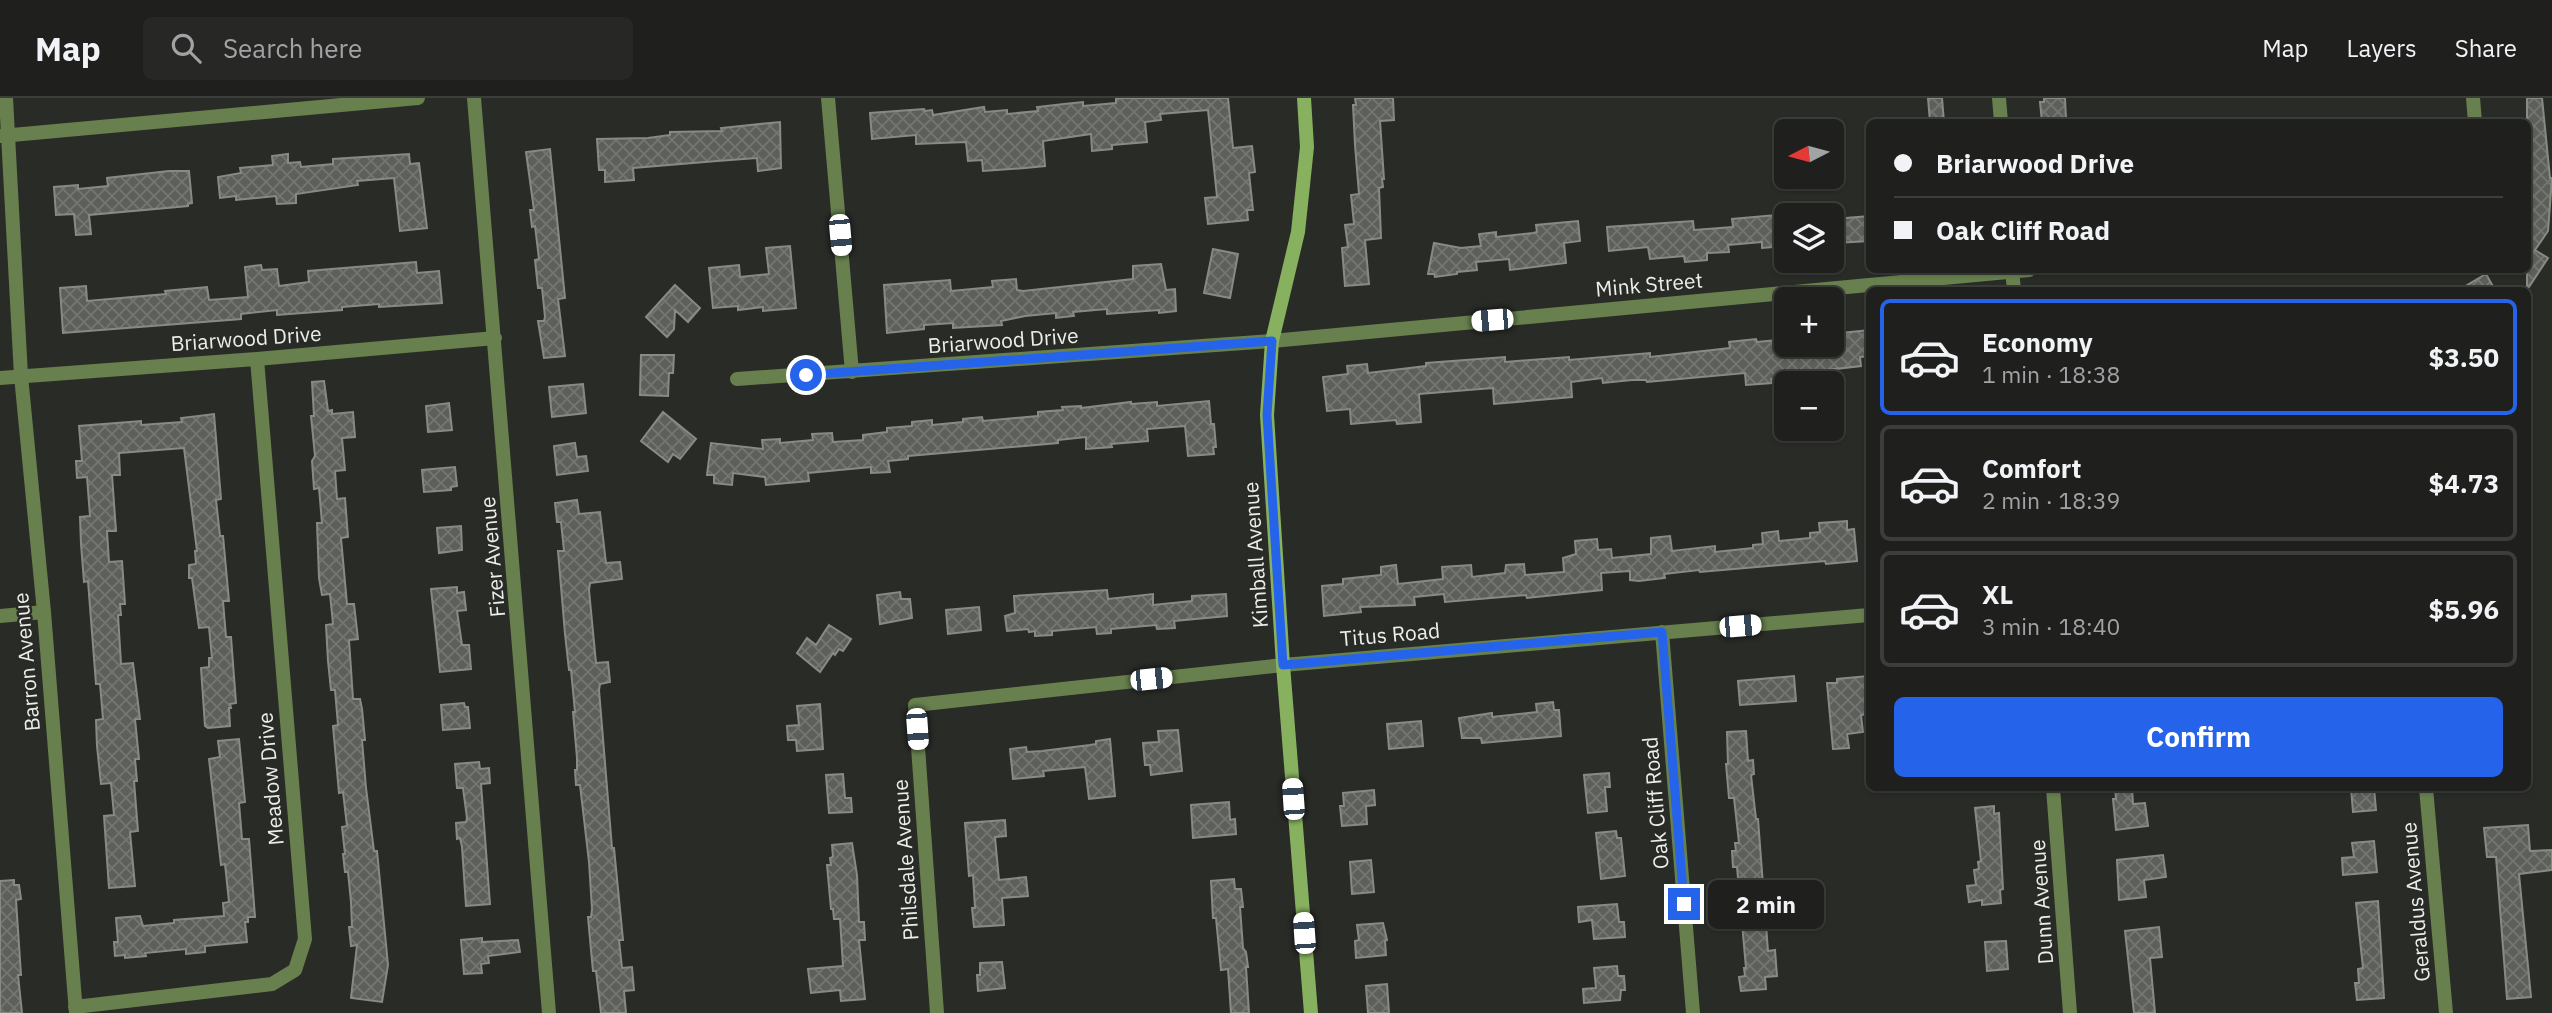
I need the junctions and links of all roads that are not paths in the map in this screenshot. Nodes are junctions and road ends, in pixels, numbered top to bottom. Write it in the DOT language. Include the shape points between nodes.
graph roads {
  1 [pos="6,98"];
  2 [pos="418,98"];
  3 [pos="474,98"];
  4 [pos="828,98"];
  5 [pos="1304,98"];
  6 [pos="1999,98"];
  7 [pos="2473,98"];
  8 [pos="2001,119"];
  9 [pos="2475,119"];
  10 [pos="5,136"];
  11 [pos="1981,273"];
  12 [pos="495,338"];
  13 [pos="1272,341"];
  14 [pos="257,359"];
  15 [pos="852,372"];
  16 [pos="21,376"];
  17 [pos="0,378"];
  18 [pos="737,379"];
  19 [pos="44,612"];
  20 [pos="1866,615"];
  21 [pos="0,616"];
  22 [pos="1662,632"];
  23 [pos="1283,665"];
  24 [pos="915,705"];
  25 [pos="2053,791"];
  26 [pos="2426,791"];
  27 [pos="75,1010"];
  28 [pos="549,1013"];
  29 [pos="937,1013"];
  30 [pos="1311,1013"];
  31 [pos="1693,1013"];
  32 [pos="2070,1013"];
  33 [pos="2446,1013"];
  1 -- 10 [label="street, Barron Avenue"];
  2 -- 10 [label="street"];
  3 -- 12 [label="street, Fizer Avenue"];
  4 -- 15 [label="street"];
  5 -- 13 [label="street, Kimball Avenue" via="1307,147 1298,233"];
  6 -- 8 [label="street"];
  7 -- 9 [label="street"];
  10 -- 16 [label="street, Barron Avenue"];
  11 -- 13 [label="street, Mink Street"];
  12 -- 14 [label="street, Briarwood Drive"];
  12 -- 28 [label="street, Fizer Avenue"];
  13 -- 15 [label="street, Briarwood Drive"];
  13 -- 23 [label="street, Kimball Avenue" via="1267,415"];
  14 -- 16 [label="street, Briarwood Drive"];
  14 -- 27 [label="street, Meadow Drive" via="305,939 295,970 272,985"];
  15 -- 18 [label="street, Briarwood Drive"];
  16 -- 17 [label="street, Briarwood Drive"];
  16 -- 19 [label="street, Barron Avenue"];
  19 -- 21 [label="street"];
  19 -- 27 [label="street, Barron Avenue"];
  20 -- 22 [label="street, Titus Road"];
  22 -- 23 [label="street, Titus Road"];
  22 -- 31 [label="street, Oak Cliff Road"];
  23 -- 24 [label="street, Titus Road"];
  23 -- 30 [label="street, Kimball Avenue"];
  24 -- 29 [label="street, Philsdale Avenue"];
  25 -- 32 [label="street, Dunn Avenue"];
  26 -- 33 [label="street, Geraldus Avenue"];
}
